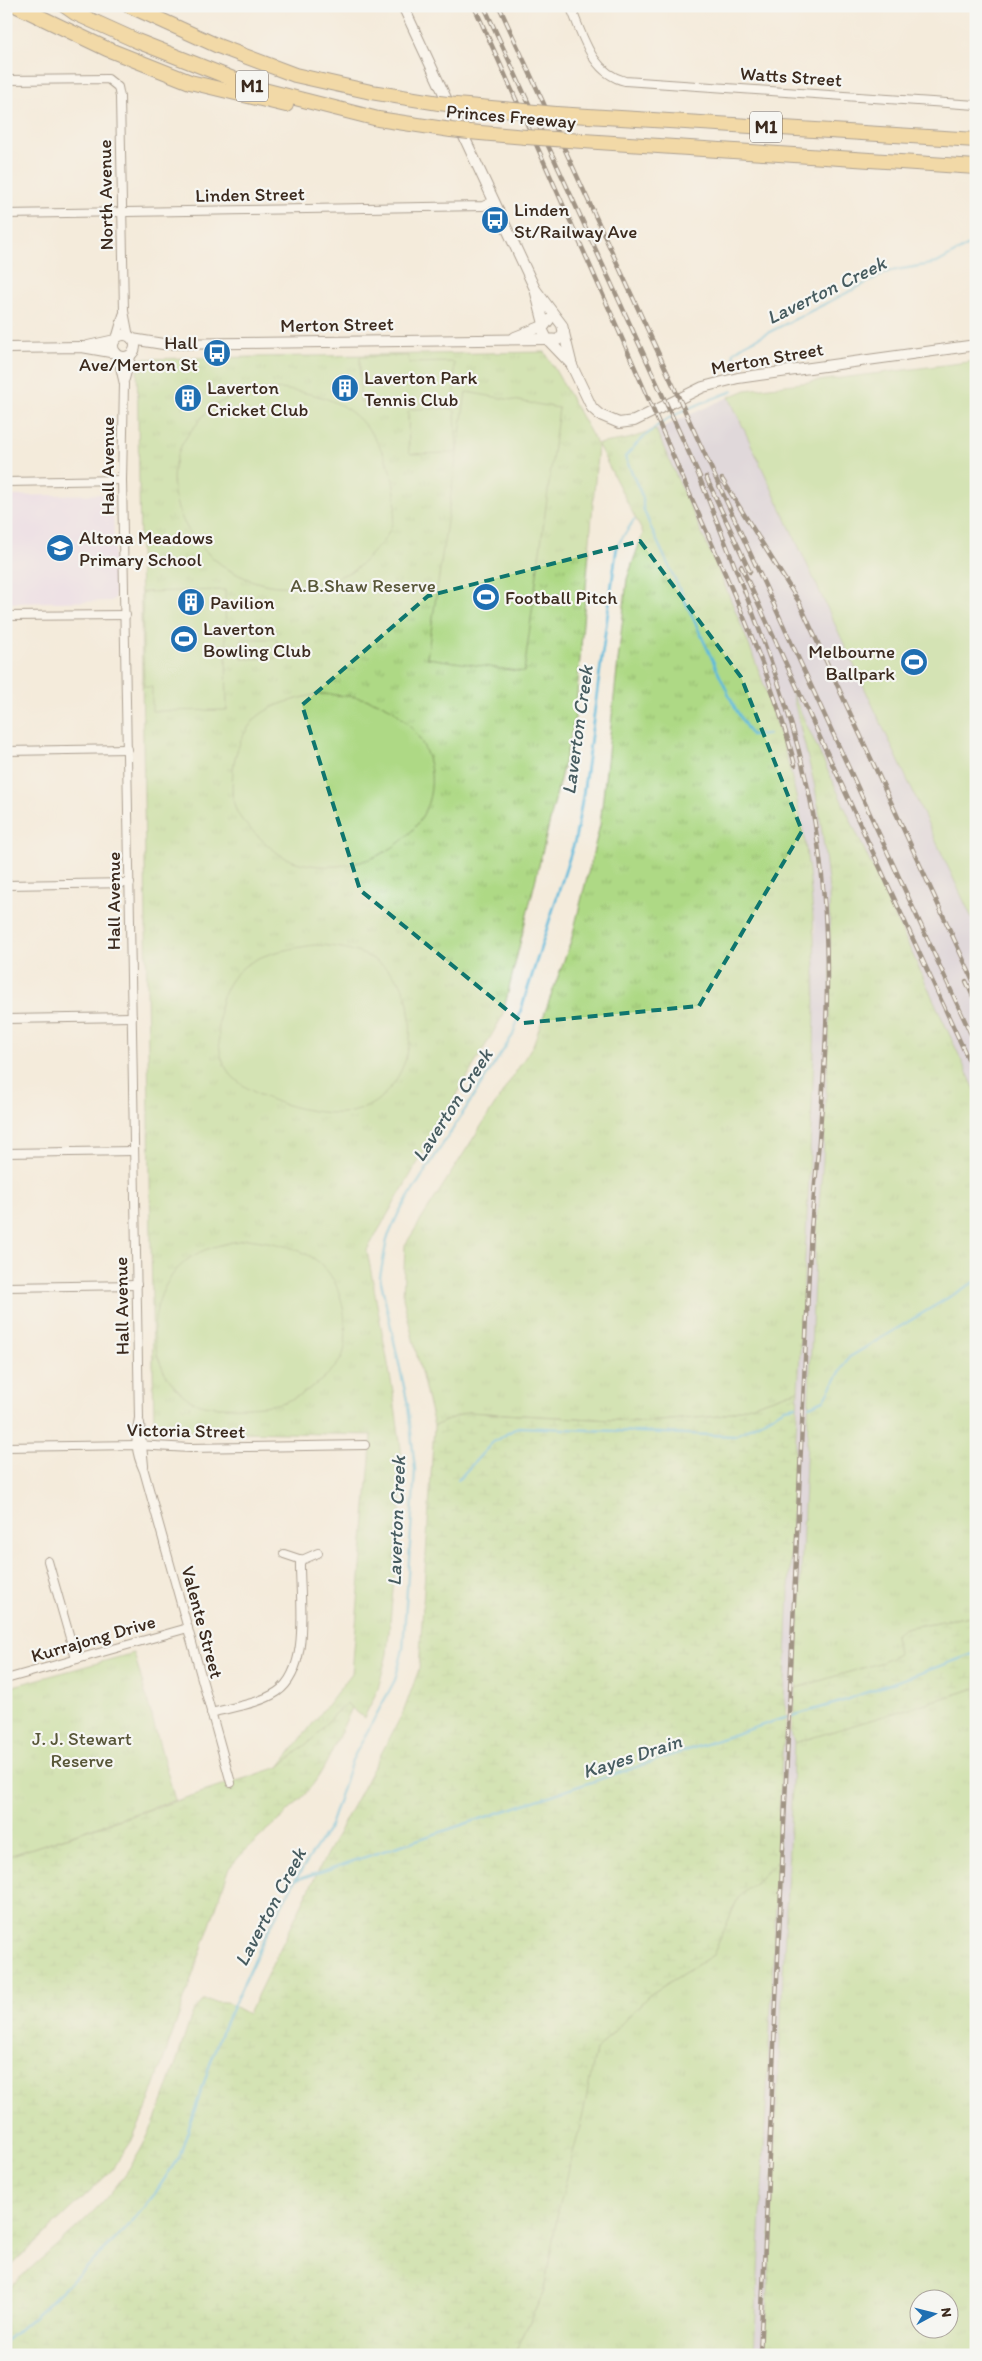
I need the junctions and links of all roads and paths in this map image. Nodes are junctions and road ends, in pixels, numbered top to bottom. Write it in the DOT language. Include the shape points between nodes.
graph roads {
  1 [pos="16,6"];
  2 [pos="65,6"];
  3 [pos="130,6"];
  4 [pos="150,6"];
  5 [pos="403,6"];
  6 [pos="570,6"];
  7 [pos="6,80"];
  8 [pos="351,88"];
  9 [pos="976,105"];
  10 [pos="339,111"];
  11 [pos="976,140"];
  12 [pos="976,167"];
  13 [pos="494,201"];
  14 [pos="122,212"];
  15 [pos="6,214"];
  16 [pos="535,289"];
  17 [pos="124,311"];
  18 [pos="544,325"];
  19 [pos="562,327"];
  20 [pos="131,338"];
  21 [pos="512,339"];
  22 [pos="116,340"];
  23 [pos="547,340"];
  24 [pos="163,344"];
  25 [pos="976,345"];
  26 [pos="82,347"];
  27 [pos="6,348"];
  28 [pos="133,353"];
  29 [pos="117,354"];
  30 [pos="572,366"];
  31 [pos="124,384"];
  32 [pos="122,480"];
  33 [pos="6,482"];
  34 [pos="126,614"];
  35 [pos="6,616"];
  36 [pos="128,749"];
  37 [pos="6,751"];
  38 [pos="130,883"];
  39 [pos="6,885"];
  40 [pos="132,1017"];
  41 [pos="6,1019"];
  42 [pos="134,1151"];
  43 [pos="6,1153"];
  44 [pos="137,1285"];
  45 [pos="6,1287"];
  46 [pos="140,1445"];
  47 [pos="366,1445"];
  48 [pos="6,1447"];
  49 [pos="318,1553"];
  50 [pos="284,1554"];
  51 [pos="300,1559"];
  52 [pos="48,1561"];
  53 [pos="188,1628"];
  54 [pos="76,1659"];
  55 [pos="6,1679"];
  56 [pos="211,1713"];
  57 [pos="231,1783"];
  1 -- 10 [label="highway" via="107,49 190,82 299,108"];
  2 -- 10 [label="highway, Princes Freeway / M1" via="247,85"];
  3 -- 8 [label="highway, Princes Freeway / M1" via="168,25 279,69"];
  4 -- 8 [label="highway" via="261,56"];
  5 -- 13 [label="street"];
  6 -- 9 [label="street, Watts Street" via="596,62 605,73 618,79"];
  7 -- 14 [label="street, North Avenue" via="113,80 120,96"];
  8 -- 11 [label="highway, Princes Freeway / M1, bridge" via="438,103 556,114"];
  10 -- 12 [label="highway, Princes Freeway / M1, bridge" via="469,132"];
  13 -- 14 [label="street, Linden Street" via="483,206"];
  13 -- 16 [label="street"];
  14 -- 15 [label="street, Linden Street"];
  14 -- 17 [label="street, North Avenue"];
  16 -- 18 [label="street"];
  16 -- 19 [label="street"];
  17 -- 20 [label="street, North Avenue"];
  17 -- 22 [label="street, North Avenue"];
  18 -- 19 [label="street" via="553,320"];
  18 -- 21 [label="street, Merton Street"];
  18 -- 23 [label="street" via="543,335"];
  19 -- 23 [label="street" via="558,340"];
  19 -- 30 [label="street, Merton Street"];
  20 -- 22 [label="street" via="124,335"];
  20 -- 24 [label="street, Merton Street"];
  20 -- 28 [label="street" via="135,347"];
  21 -- 23 [label="street, Merton Street"];
  21 -- 24 [label="street, Merton Street"];
  22 -- 26 [label="street"];
  22 -- 29 [label="street" via="114,348"];
  23 -- 30 [label="street, Merton Street"];
  24 -- 28 [label="street, Merton Street"];
  25 -- 30 [label="street, Merton Street" via="738,378 704,387 634,421 619,423 592,408"];
  26 -- 27 [label="street"];
  26 -- 29 [label="street"];
  28 -- 29 [label="street" via="127,357"];
  28 -- 31 [label="street, Hall Avenue"];
  29 -- 31 [label="street, Hall Avenue"];
  31 -- 32 [label="street, Hall Avenue"];
  32 -- 33 [label="street"];
  32 -- 34 [label="street, Hall Avenue"];
  34 -- 35 [label="street"];
  34 -- 36 [label="street, Hall Avenue"];
  36 -- 37 [label="street"];
  36 -- 38 [label="street, Hall Avenue"];
  38 -- 39 [label="street"];
  38 -- 40 [label="street, Hall Avenue"];
  40 -- 41 [label="street"];
  40 -- 42 [label="street, Hall Avenue"];
  42 -- 43 [label="street"];
  42 -- 44 [label="street, Hall Avenue"];
  44 -- 45 [label="street"];
  44 -- 46 [label="street, Hall Avenue"];
  46 -- 47 [label="street, Victoria Street" via="190,1448"];
  46 -- 48 [label="street, Victoria Street"];
  46 -- 53 [label="street, Valente Street" via="137,1455"];
  49 -- 51 [label="street"];
  50 -- 51 [label="street"];
  51 -- 56 [label="street" via="300,1650 290,1679 266,1697"];
  52 -- 54 [label="street"];
  53 -- 54 [label="street, Kurrajong Drive"];
  53 -- 56 [label="street, Valente Street"];
  54 -- 55 [label="street, Kurrajong Drive"];
  56 -- 57 [label="street, Valente Street"];
}
